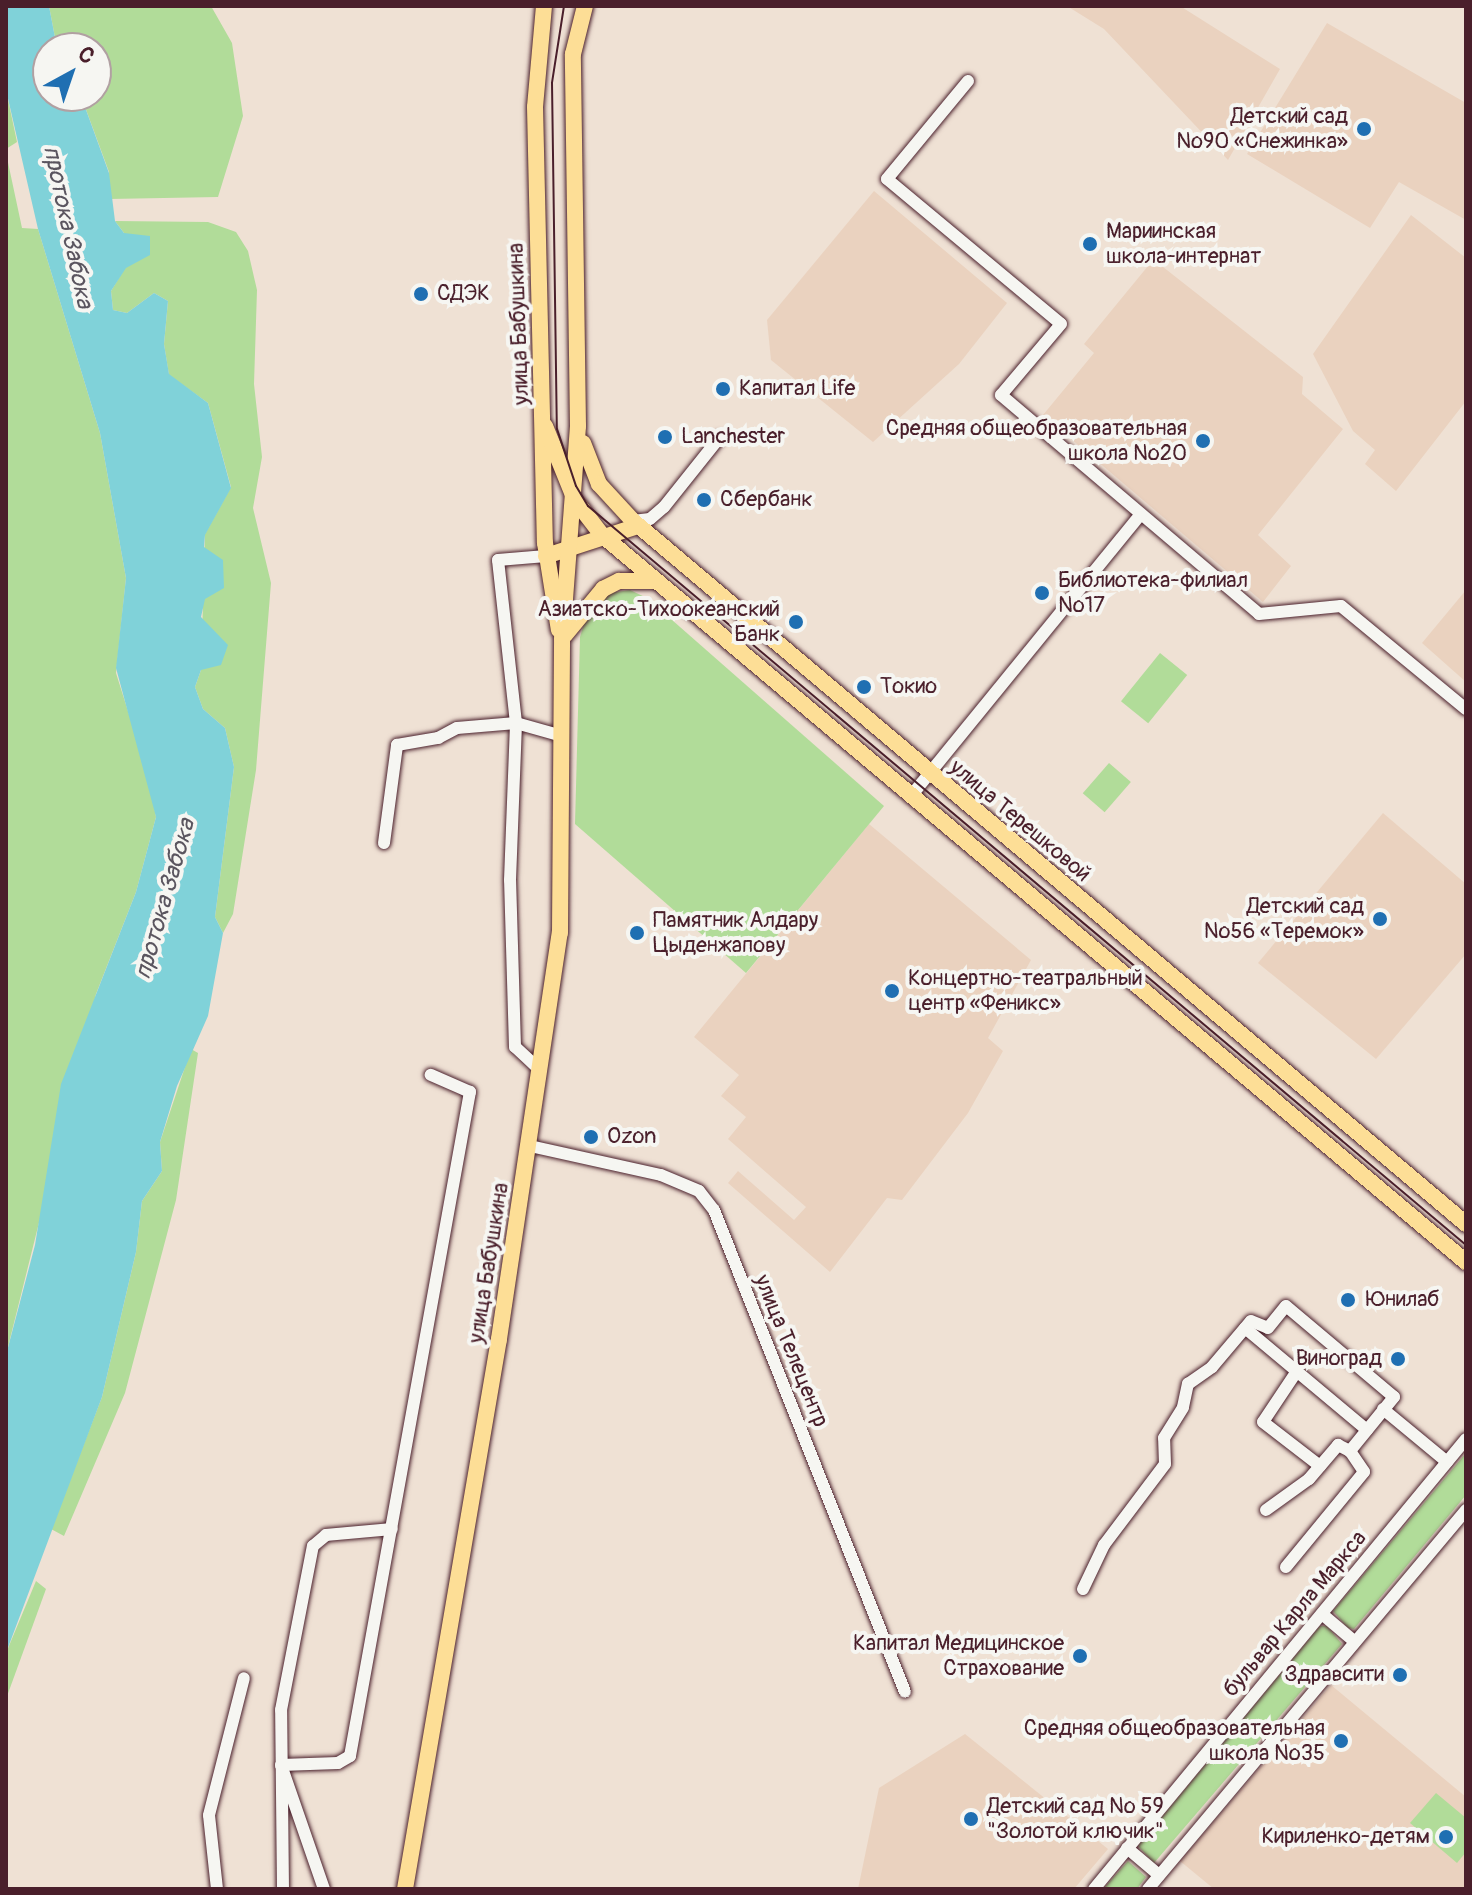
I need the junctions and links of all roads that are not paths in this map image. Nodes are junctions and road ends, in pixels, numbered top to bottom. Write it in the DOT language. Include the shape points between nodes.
graph roads {
  1 [pos="544,6"];
  2 [pos="585,6"];
  3 [pos="968,81"];
  4 [pos="545,426"];
  5 [pos="578,426"];
  6 [pos="719,438"];
  7 [pos="575,500"];
  8 [pos="1140,515"];
  9 [pos="635,524"];
  10 [pos="602,535"];
  11 [pos="572,547"];
  12 [pos="546,556"];
  13 [pos="655,581"];
  14 [pos="562,639"];
  15 [pos="1466,709"];
  16 [pos="516,723"];
  17 [pos="562,736"];
  18 [pos="928,773"];
  19 [pos="911,796"];
  20 [pos="384,843"];
  21 [pos="540,1070"];
  22 [pos="431,1075"];
  23 [pos="530,1146"];
  24 [pos="1466,1224"];
  25 [pos="1466,1262"];
  26 [pos="1245,1328"];
  27 [pos="1268,1328"];
  28 [pos="1259,1339"];
  29 [pos="1297,1371"];
  30 [pos="1383,1409"];
  31 [pos="1367,1430"];
  32 [pos="1466,1439"];
  33 [pos="1350,1451"];
  34 [pos="1447,1462"];
  35 [pos="1320,1466"];
  36 [pos="1266,1510"];
  37 [pos="1466,1510"];
  38 [pos="392,1529"];
  39 [pos="1286,1567"];
  40 [pos="1083,1589"];
  41 [pos="1322,1614"];
  42 [pos="1355,1642"];
  43 [pos="244,1678"];
  44 [pos="905,1692"];
  45 [pos="281,1765"];
  46 [pos="1127,1848"];
  47 [pos="1159,1875"];
  48 [pos="217,1889"];
  49 [pos="283,1889"];
  50 [pos="324,1889"];
  51 [pos="405,1889"];
  52 [pos="1094,1889"];
  53 [pos="1148,1889"];
  1 -- 4 [label="main road, улица Бабушкина" via="535,107"];
  2 -- 5 [label="main road, улица Бабушкина" via="573,54"];
  3 -- 8 [label="street" via="887,179 1061,324 1001,395"];
  4 -- 7 [label="main road"];
  4 -- 12 [label="main road, улица Бабушкина"];
  5 -- 7 [label="main road, улица Бабушкина"];
  5 -- 9 [label="main road, улица Терешковой" via="594,476"];
  6 -- 9 [label="street" via="664,507"];
  7 -- 10 [label="main road"];
  7 -- 11 [label="main road, улица Бабушкина"];
  8 -- 15 [label="street" via="1262,616 1345,608"];
  8 -- 18 [label="street"];
  9 -- 10 [label="main road"];
  9 -- 18 [label="main road, улица Терешковой"];
  10 -- 11 [label="main road"];
  10 -- 13 [label="main road"];
  11 -- 12 [label="main road"];
  11 -- 14 [label="main road, улица Бабушкина"];
  12 -- 14 [label="main road, улица Бабушкина"];
  12 -- 16 [label="street" via="498,560"];
  13 -- 14 [label="main road" via="619,581 603,589 581,609"];
  13 -- 19 [label="main road"];
  14 -- 17 [label="main road, улица Бабушкина"];
  16 -- 17 [label="street"];
  16 -- 20 [label="street" via="457,728 438,738 397,745"];
  16 -- 21 [label="street" via="510,880 515,1047"];
  17 -- 21 [label="main road, улица Бабушкина" via="560,933"];
  18 -- 19 [label="street"];
  18 -- 24 [label="main road, улица Терешковой"];
  19 -- 25 [label="main road"];
  21 -- 23 [label="main road, улица Бабушкина"];
  22 -- 38 [label="street" via="470,1092"];
  23 -- 44 [label="street, улица Телецентр" via="661,1175 699,1191 714,1210"];
  23 -- 51 [label="main road, улица Бабушкина"];
  26 -- 27 [label="street" via="1251,1321"];
  26 -- 28 [label="street"];
  26 -- 40 [label="street" via="1212,1367 1188,1384 1183,1407 1164,1438 1165,1464 1104,1545"];
  27 -- 28 [label="street"];
  27 -- 30 [label="street" via="1286,1306 1394,1397"];
  28 -- 29 [label="street"];
  29 -- 31 [label="street"];
  29 -- 35 [label="street" via="1263,1422"];
  30 -- 31 [label="street"];
  30 -- 34 [label="street"];
  31 -- 33 [label="street"];
  32 -- 34 [label="street, бульвар Карла Маркса"];
  33 -- 35 [label="street" via="1338,1445"];
  33 -- 39 [label="street" via="1364,1472"];
  34 -- 41 [label="street, бульвар Карла Маркса"];
  35 -- 36 [label="street"];
  37 -- 42 [label="street"];
  38 -- 45 [label="street" via="350,1756 338,1763"];
  38 -- 45 [label="street" via="326,1535 313,1546 287,1670"];
  41 -- 42 [label="street"];
  41 -- 46 [label="street, бульвар Карла Маркса"];
  42 -- 47 [label="street"];
  43 -- 48 [label="street" via="209,1815"];
  45 -- 49 [label="street"];
  45 -- 50 [label="street"];
  46 -- 47 [label="street"];
  46 -- 52 [label="street, бульвар Карла Маркса"];
  47 -- 53 [label="street"];
}
